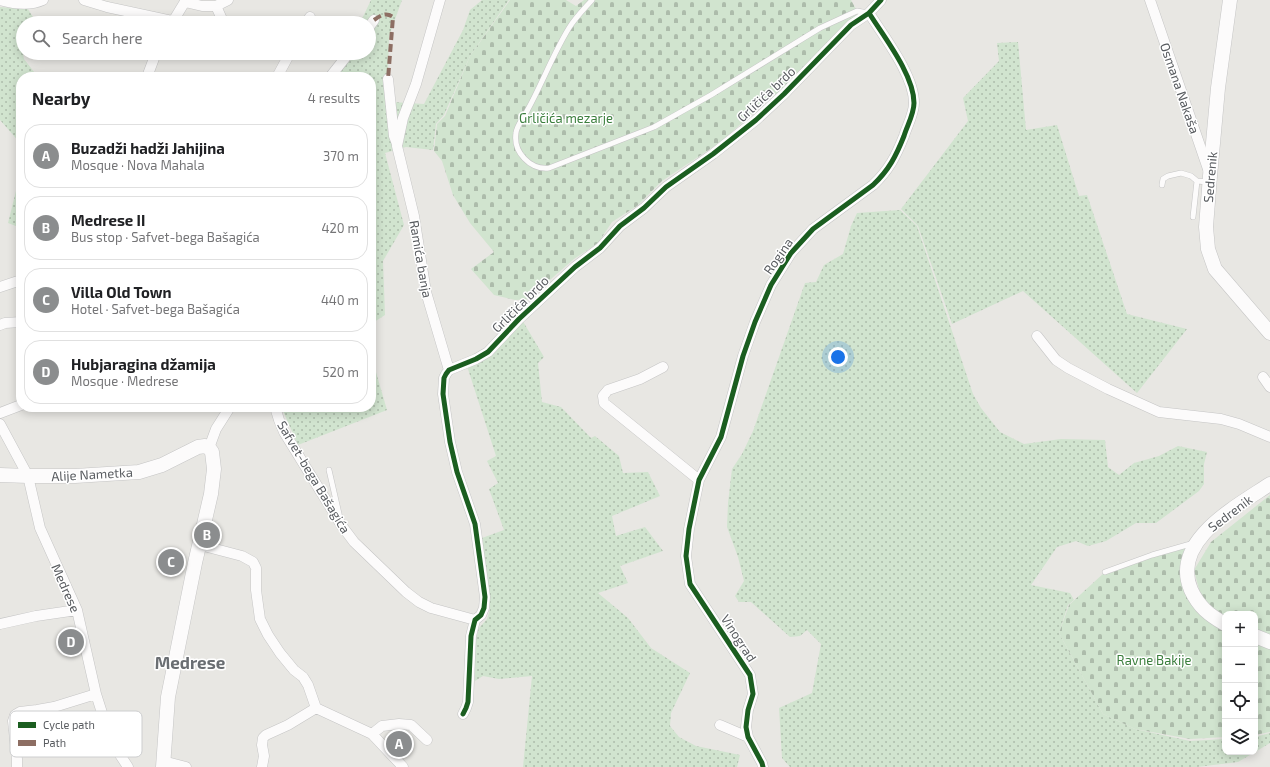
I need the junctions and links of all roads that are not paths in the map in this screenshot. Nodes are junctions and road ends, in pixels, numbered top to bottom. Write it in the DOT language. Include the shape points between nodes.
graph roads {
  1 [pos="0,0"];
  2 [pos="43,0"];
  3 [pos="84,0"];
  4 [pos="228,0"];
  5 [pos="440,0"];
  6 [pos="592,0"];
  7 [pos="881,0"];
  8 [pos="1150,0"];
  9 [pos="1230,0"];
  10 [pos="97,1"];
  11 [pos="185,1"];
  12 [pos="216,6"];
  13 [pos="869,13"];
  14 [pos="146,16"];
  15 [pos="176,16"];
  16 [pos="221,16"];
  17 [pos="153,60"];
  18 [pos="286,60"];
  19 [pos="343,60"];
  20 [pos="149,72"];
  21 [pos="280,72"];
  22 [pos="334,72"];
  23 [pos="388,79"];
  24 [pos="397,146"];
  25 [pos="1205,179"];
  26 [pos="1162,185"];
  27 [pos="1193,217"];
  28 [pos="16,282"];
  29 [pos="0,287"];
  30 [pos="16,322"];
  31 [pos="0,325"];
  32 [pos="1270,333"];
  33 [pos="1037,336"];
  34 [pos="663,367"];
  35 [pos="449,370"];
  36 [pos="1262,377"];
  37 [pos="1270,387"];
  38 [pos="16,407"];
  39 [pos="227,412"];
  40 [pos="277,412"];
  41 [pos="0,413"];
  42 [pos="0,424"];
  43 [pos="1270,437"];
  44 [pos="209,448"];
  45 [pos="329,470"];
  46 [pos="0,475"];
  47 [pos="28,476"];
  48 [pos="699,480"];
  49 [pos="1270,484"];
  50 [pos="342,526"];
  51 [pos="1197,542"];
  52 [pos="200,545"];
  53 [pos="688,571"];
  54 [pos="1105,572"];
  55 [pos="77,610"];
  56 [pos="475,620"];
  57 [pos="1222,622"];
  58 [pos="0,624"];
  59 [pos="1258,637"];
  60 [pos="1270,642"];
  61 [pos="96,694"];
  62 [pos="316,708"];
  63 [pos="28,711"];
  64 [pos="101,711"];
  65 [pos="463,714"];
  66 [pos="720,725"];
  67 [pos="372,734"];
  68 [pos="748,737"];
  69 [pos="427,740"];
  70 [pos="17,757"];
  71 [pos="121,757"];
  72 [pos="163,764"];
  73 [pos="17,767"];
  74 [pos="128,767"];
  75 [pos="186,767"];
  76 [pos="262,767"];
  77 [pos="403,767"];
  78 [pos="764,767"];
  1 -- 2 [label="street" via="29,4"];
  3 -- 10 [label="street"];
  4 -- 12 [label="street"];
  5 -- 24 [label="street, Ramića banja" via="416,84 403,118"];
  6 -- 13 [label="lane" via="569,28 516,131 519,151 536,167 549,168 654,126 820,28 857,11"];
  7 -- 13 [label="street"];
  8 -- 25 [label="street, Osmana Nakaša"];
  9 -- 25 [label="street, Sedrenik"];
  10 -- 14 [label="street" via="107,7"];
  11 -- 12 [label="street" via="202,6"];
  11 -- 15 [label="street"];
  12 -- 16 [label="street"];
  13 -- 35 [label="street, Grličića brdo" via="851,25 756,120 666,187 620,226 600,248 519,318 488,352"];
  13 -- 48 [label="street, Rogina" via="904,68 913,90 914,105 910,118 894,159 880,178 813,229 791,253 771,285 743,356 721,437"];
  17 -- 20 [label="street"];
  18 -- 21 [label="street"];
  19 -- 22 [label="street"];
  23 -- 24 [label="street, Ramića banja"];
  24 -- 35 [label="street, Ramića banja" via="414,216 426,292"];
  25 -- 26 [label="lane" via="1181,173 1163,179"];
  25 -- 27 [label="lane"];
  25 -- 32 [label="street, Sedrenik" via="1208,249 1215,269"];
  28 -- 29 [label="street"];
  30 -- 31 [label="street"];
  33 -- 43 [label="street" via="1056,360 1068,368 1159,412 1221,419"];
  34 -- 48 [label="street" via="640,379 608,390 603,396 604,402"];
  35 -- 56 [label="street" via="443,385 446,421 457,472 475,524 485,598 482,616"];
  36 -- 37 [label="street"];
  38 -- 41 [label="street"];
  39 -- 44 [label="street" via="216,429"];
  40 -- 50 [label="street, Safvet-bega Bašagića" via="284,432"];
  42 -- 47 [label="street"];
  44 -- 47 [label="street, Alije Nametka" via="198,447 162,465 139,472"];
  44 -- 52 [label="street" via="213,459 211,494"];
  45 -- 50 [label="lane"];
  46 -- 47 [label="street, Alije Nametka"];
  47 -- 55 [label="street, Medrese" via="40,528"];
  48 -- 53 [label="street, Rogina" via="689,529 686,556"];
  49 -- 51 [label="street, Sedrenik" via="1213,524"];
  50 -- 56 [label="street, Safvet-bega Bašagića" via="354,542 419,602 431,608"];
  51 -- 54 [label="lane" via="1152,554"];
  51 -- 57 [label="street, Sedrenik" via="1188,557 1187,580 1203,610"];
  52 -- 62 [label="street" via="242,556 253,562 256,568 260,620 280,653 303,677"];
  52 -- 72 [label="street" via="168,697"];
  53 -- 68 [label="street, Vinograd" via="690,584 750,675 753,694 746,720"];
  55 -- 58 [label="street"];
  55 -- 61 [label="street, Medrese"];
  56 -- 65 [label="street" via="468,702"];
  59 -- 60 [label="street"];
  61 -- 63 [label="street" via="54,707"];
  61 -- 64 [label="street, Medrese"];
  62 -- 67 [label="street"];
  62 -- 76 [label="street" via="266,735 262,745"];
  66 -- 68 [label="street"];
  67 -- 69 [label="street" via="382,726 411,725"];
  67 -- 77 [label="street"];
  68 -- 78 [label="street, Vinograd"];
  70 -- 73 [label="street"];
  71 -- 74 [label="street, Medrese"];
  72 -- 75 [label="street"];
}
